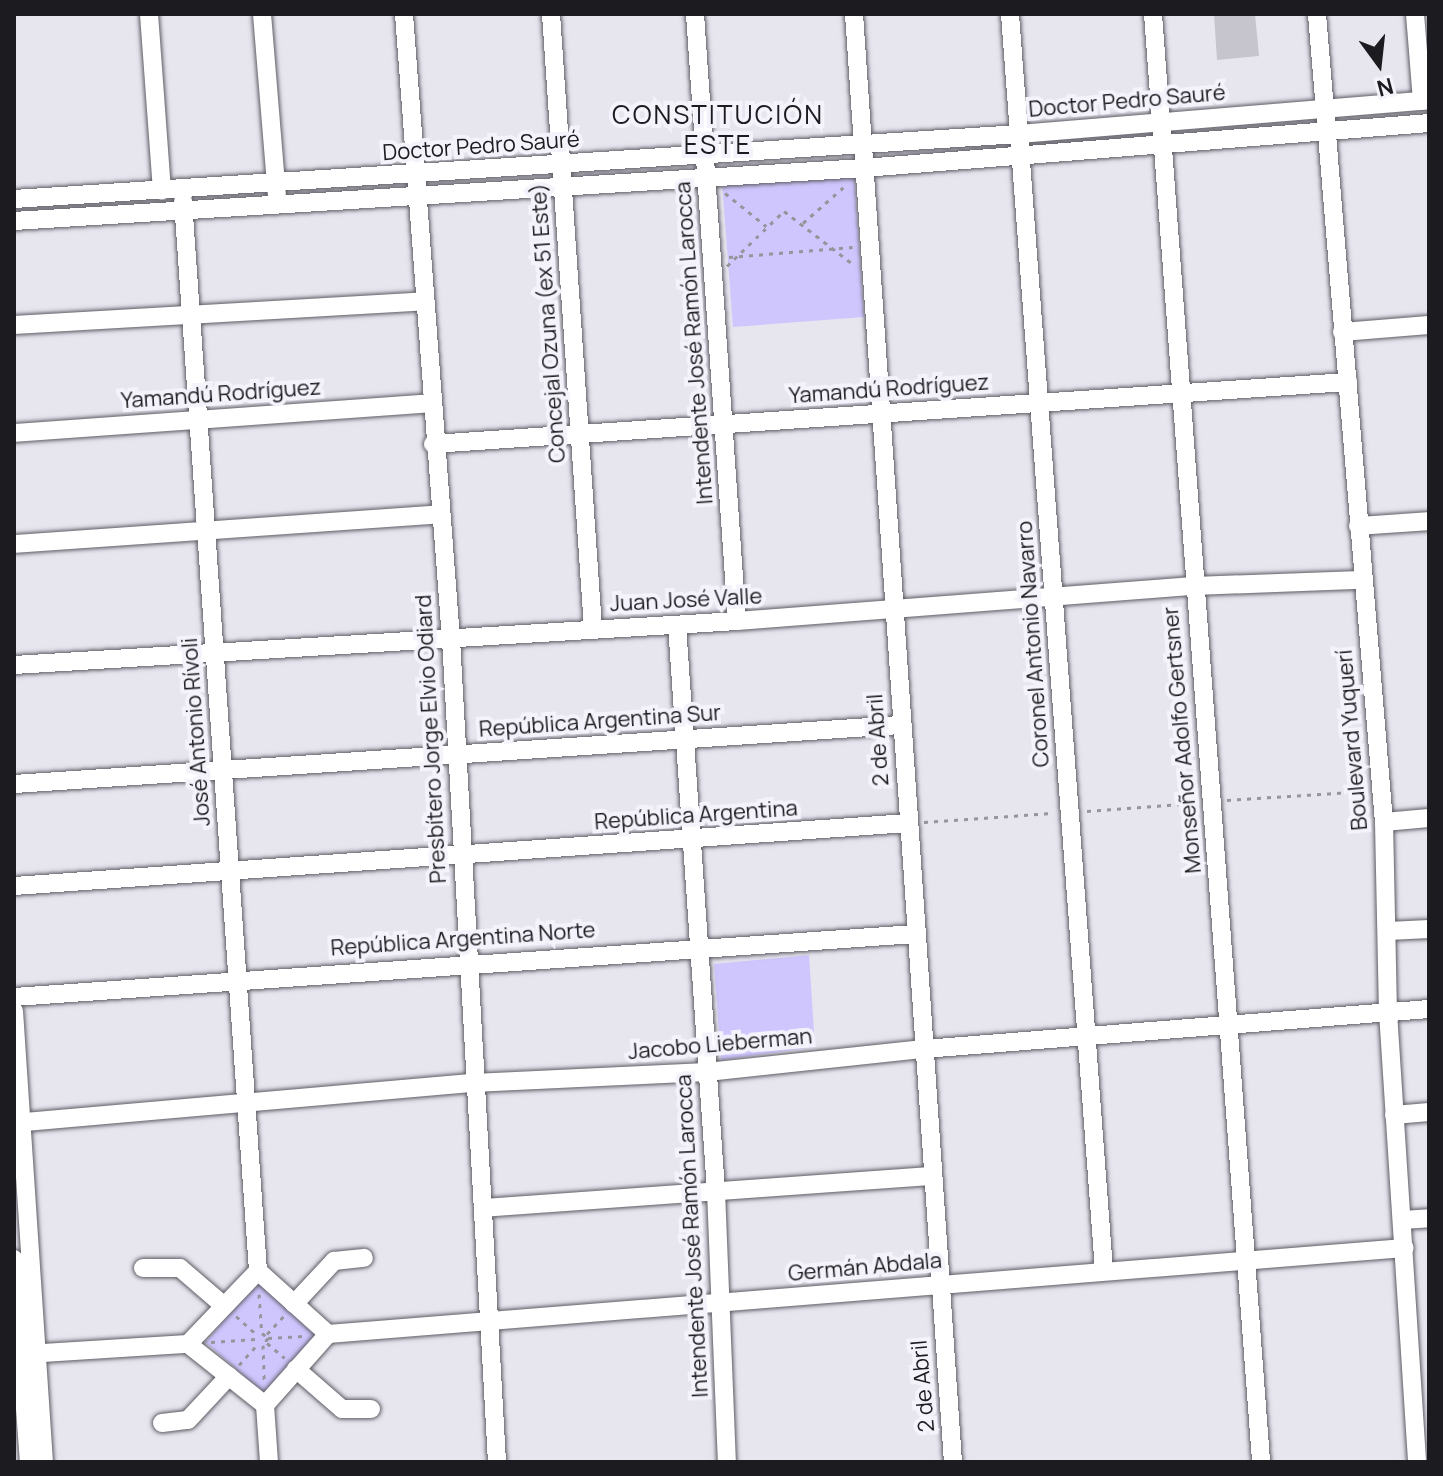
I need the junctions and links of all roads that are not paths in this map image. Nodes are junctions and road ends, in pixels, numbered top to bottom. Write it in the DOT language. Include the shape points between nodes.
graph roads {
  1 [pos="149,14"];
  2 [pos="262,14"];
  3 [pos="404,14"];
  4 [pos="551,14"];
  5 [pos="695,14"];
  6 [pos="854,14"];
  7 [pos="1010,14"];
  8 [pos="1153,14"];
  9 [pos="1317,14"];
  10 [pos="1415,14"];
  11 [pos="1426,101"];
  12 [pos="1325,110"];
  13 [pos="1161,122"];
  14 [pos="1429,123"];
  15 [pos="1326,131"];
  16 [pos="1019,134"];
  17 [pos="862,145"];
  18 [pos="1164,146"];
  19 [pos="705,156"];
  20 [pos="1021,156"];
  21 [pos="562,165"];
  22 [pos="864,168"];
  23 [pos="418,175"];
  24 [pos="706,178"];
  25 [pos="276,183"];
  26 [pos="563,187"];
  27 [pos="182,190"];
  28 [pos="162,191"];
  29 [pos="419,196"];
  30 [pos="14,199"];
  31 [pos="277,204"];
  32 [pos="184,212"];
  33 [pos="14,221"];
  34 [pos="425,301"];
  35 [pos="191,314"];
  36 [pos="14,325"];
  37 [pos="1429,325"];
  38 [pos="1342,332"];
  39 [pos="1348,382"];
  40 [pos="1180,393"];
  41 [pos="1039,402"];
  42 [pos="432,403"];
  43 [pos="880,414"];
  44 [pos="198,420"];
  45 [pos="723,425"];
  46 [pos="14,433"];
  47 [pos="580,436"];
  48 [pos="433,444"];
  49 [pos="439,514"];
  50 [pos="1429,521"];
  51 [pos="1358,526"];
  52 [pos="206,530"];
  53 [pos="14,544"];
  54 [pos="1361,580"];
  55 [pos="1194,586"];
  56 [pos="1054,599"];
  57 [pos="893,610"];
  58 [pos="737,621"];
  59 [pos="677,625"];
  60 [pos="593,629"];
  61 [pos="451,639"];
  62 [pos="215,655"];
  63 [pos="14,665"];
  64 [pos="901,725"];
  65 [pos="685,738"];
  66 [pos="457,756"];
  67 [pos="221,771"];
  68 [pos="14,784"];
  69 [pos="1429,818"];
  70 [pos="1384,822"];
  71 [pos="908,823"];
  72 [pos="693,839"];
  73 [pos="462,856"];
  74 [pos="230,871"];
  75 [pos="14,886"];
  76 [pos="1429,929"];
  77 [pos="1388,931"];
  78 [pos="915,934"];
  79 [pos="700,948"];
  80 [pos="466,963"];
  81 [pos="237,978"];
  82 [pos="14,997"];
  83 [pos="1429,1009"];
  84 [pos="14,1011"];
  85 [pos="1388,1012"];
  86 [pos="1230,1026"];
  87 [pos="1086,1036"];
  88 [pos="924,1049"];
  89 [pos="707,1072"];
  90 [pos="473,1083"];
  91 [pos="246,1103"];
  92 [pos="1429,1112"];
  93 [pos="1394,1115"];
  94 [pos="18,1122"];
  95 [pos="932,1176"];
  96 [pos="716,1191"];
  97 [pos="483,1208"];
  98 [pos="1429,1218"];
  99 [pos="1403,1220"];
  100 [pos="1405,1248"];
  101 [pos="364,1258"];
  102 [pos="14,1259"];
  103 [pos="1247,1261"];
  104 [pos="143,1268"];
  105 [pos="1104,1270"];
  106 [pos="258,1271"];
  107 [pos="939,1285"];
  108 [pos="719,1303"];
  109 [pos="294,1304"];
  110 [pos="223,1305"];
  111 [pos="492,1321"];
  112 [pos="328,1334"];
  113 [pos="188,1344"];
  114 [pos="24,1354"];
  115 [pos="296,1369"];
  116 [pos="229,1376"];
  117 [pos="265,1405"];
  118 [pos="371,1409"];
  119 [pos="162,1423"];
  120 [pos="1421,1454"];
  121 [pos="29,1462"];
  122 [pos="44,1462"];
  123 [pos="269,1462"];
  124 [pos="497,1462"];
  125 [pos="727,1462"];
  126 [pos="953,1462"];
  127 [pos="1261,1462"];
  1 -- 28 [label="street"];
  2 -- 25 [label="street"];
  3 -- 23 [label="street, Presbítero Jorge Elvio Odiard"];
  4 -- 21 [label="street, Concejal Ozuna (ex 51 Este)"];
  5 -- 19 [label="street, Intendente José Ramón Larocca"];
  6 -- 17 [label="street, 2 de Abril"];
  7 -- 16 [label="street, Coronel Antonio Navarro"];
  8 -- 13 [label="street, Monseñor Adolfo Gertsner"];
  9 -- 12 [label="street, Boulevard Yuquerí"];
  10 -- 11 [label="street"];
  11 -- 12 [label="street, Doctor Pedro Sauré"];
  12 -- 13 [label="street, Doctor Pedro Sauré"];
  12 -- 15 [label="street, Boulevard Yuquerí"];
  13 -- 16 [label="street, Doctor Pedro Sauré"];
  13 -- 18 [label="street, Monseñor Adolfo Gertsner"];
  14 -- 15 [label="street, Doctor Pedro Sauré"];
  15 -- 18 [label="street, Doctor Pedro Sauré"];
  15 -- 38 [label="street, Boulevard Yuquerí"];
  16 -- 17 [label="street, Doctor Pedro Sauré"];
  16 -- 20 [label="street, Coronel Antonio Navarro"];
  17 -- 19 [label="street, Doctor Pedro Sauré"];
  17 -- 22 [label="street, 2 de Abril"];
  18 -- 20 [label="street, Doctor Pedro Sauré"];
  18 -- 40 [label="street, Monseñor Adolfo Gertsner"];
  19 -- 21 [label="street, Doctor Pedro Sauré"];
  19 -- 24 [label="street, Intendente José Ramón Larocca"];
  20 -- 22 [label="street, Doctor Pedro Sauré"];
  20 -- 41 [label="street, Coronel Antonio Navarro"];
  21 -- 23 [label="street, Doctor Pedro Sauré"];
  21 -- 26 [label="street, Concejal Ozuna (ex 51 Este)"];
  22 -- 24 [label="street, Doctor Pedro Sauré"];
  22 -- 43 [label="street, 2 de Abril"];
  23 -- 25 [label="street, Doctor Pedro Sauré"];
  23 -- 29 [label="street, Presbítero Jorge Elvio Odiard"];
  24 -- 26 [label="street, Doctor Pedro Sauré"];
  24 -- 45 [label="street, Intendente José Ramón Larocca"];
  25 -- 27 [label="street, Doctor Pedro Sauré"];
  25 -- 31 [label="street"];
  26 -- 29 [label="street, Doctor Pedro Sauré"];
  26 -- 47 [label="street, Concejal Ozuna (ex 51 Este)"];
  27 -- 28 [label="street, Doctor Pedro Sauré"];
  27 -- 32 [label="street, José Antonio Rívoli"];
  28 -- 30 [label="street, Doctor Pedro Sauré"];
  29 -- 31 [label="street, Doctor Pedro Sauré"];
  29 -- 34 [label="street, Presbítero Jorge Elvio Odiard"];
  31 -- 32 [label="street, Doctor Pedro Sauré"];
  32 -- 33 [label="street, Doctor Pedro Sauré"];
  32 -- 35 [label="street, José Antonio Rívoli"];
  34 -- 35 [label="street"];
  34 -- 42 [label="street, Presbítero Jorge Elvio Odiard"];
  35 -- 36 [label="street"];
  35 -- 44 [label="street, José Antonio Rívoli"];
  37 -- 38 [label="street"];
  38 -- 39 [label="street, Boulevard Yuquerí"];
  39 -- 40 [label="street, Yamandú Rodríguez"];
  39 -- 51 [label="street, Boulevard Yuquerí"];
  40 -- 41 [label="street, Yamandú Rodríguez"];
  40 -- 55 [label="street, Monseñor Adolfo Gertsner"];
  41 -- 43 [label="street, Yamandú Rodríguez"];
  41 -- 56 [label="street, Coronel Antonio Navarro"];
  42 -- 44 [label="street, Yamandú Rodríguez"];
  42 -- 48 [label="street, Presbítero Jorge Elvio Odiard"];
  43 -- 45 [label="street, Yamandú Rodríguez"];
  43 -- 57 [label="street, 2 de Abril"];
  44 -- 46 [label="street, Yamandú Rodríguez"];
  44 -- 52 [label="street, José Antonio Rívoli"];
  45 -- 47 [label="street, Yamandú Rodríguez"];
  45 -- 58 [label="street, Intendente José Ramón Larocca"];
  47 -- 48 [label="street, Yamandú Rodríguez"];
  47 -- 60 [label="street, Concejal Ozuna (ex 51 Este)"];
  48 -- 49 [label="street, Presbítero Jorge Elvio Odiard"];
  49 -- 52 [label="street"];
  49 -- 61 [label="street, Presbítero Jorge Elvio Odiard"];
  50 -- 51 [label="street"];
  51 -- 54 [label="street, Boulevard Yuquerí"];
  52 -- 53 [label="street"];
  52 -- 62 [label="street, José Antonio Rívoli"];
  54 -- 55 [label="street, Juan José Valle"];
  54 -- 70 [label="street, Boulevard Yuquerí"];
  55 -- 56 [label="street, Juan José Valle"];
  55 -- 86 [label="street, Monseñor Adolfo Gertsner"];
  56 -- 57 [label="street, Juan José Valle"];
  56 -- 87 [label="street, Coronel Antonio Navarro"];
  57 -- 58 [label="street, Juan José Valle"];
  57 -- 64 [label="street, 2 de Abril"];
  58 -- 59 [label="street, Juan José Valle"];
  59 -- 60 [label="street, Juan José Valle"];
  59 -- 65 [label="street, Intendente José Ramón Larocca"];
  60 -- 61 [label="street, Juan José Valle"];
  61 -- 62 [label="street, Juan José Valle"];
  61 -- 66 [label="street, Presbítero Jorge Elvio Odiard"];
  62 -- 63 [label="street, Juan José Valle"];
  62 -- 67 [label="street, José Antonio Rívoli"];
  64 -- 65 [label="street, República Argentina Sur"];
  64 -- 71 [label="street, 2 de Abril"];
  65 -- 66 [label="street, República Argentina Sur"];
  65 -- 72 [label="street, Intendente José Ramón Larocca"];
  66 -- 67 [label="street, República Argentina Sur"];
  66 -- 73 [label="street, Presbítero Jorge Elvio Odiard"];
  67 -- 68 [label="street, República Argentina Sur"];
  67 -- 74 [label="street, José Antonio Rívoli"];
  69 -- 70 [label="street"];
  70 -- 77 [label="street, Boulevard Yuquerí"];
  71 -- 72 [label="street, República Argentina"];
  71 -- 78 [label="street, 2 de Abril"];
  72 -- 73 [label="street, República Argentina"];
  72 -- 79 [label="street, Intendente José Ramón Larocca"];
  73 -- 74 [label="street, República Argentina"];
  73 -- 80 [label="street, Presbítero Jorge Elvio Odiard"];
  74 -- 75 [label="street, República Argentina"];
  74 -- 81 [label="street, José Antonio Rívoli"];
  76 -- 77 [label="street"];
  77 -- 85 [label="street, Boulevard Yuquerí"];
  78 -- 79 [label="street, República Argentina Norte"];
  78 -- 88 [label="street, 2 de Abril"];
  79 -- 80 [label="street, República Argentina Norte"];
  79 -- 89 [label="street, Intendente José Ramón Larocca"];
  80 -- 81 [label="street, República Argentina Norte"];
  80 -- 90 [label="street, Presbítero Jorge Elvio Odiard"];
  81 -- 82 [label="street, República Argentina Norte"];
  81 -- 91 [label="street, José Antonio Rívoli"];
  83 -- 85 [label="street, Jacobo Lieberman"];
  84 -- 94 [label="street"];
  85 -- 86 [label="street, Jacobo Lieberman"];
  85 -- 93 [label="street, Boulevard Yuquerí"];
  86 -- 87 [label="street, Jacobo Lieberman"];
  86 -- 103 [label="street, Monseñor Adolfo Gertsner"];
  87 -- 88 [label="street, Jacobo Lieberman"];
  87 -- 105 [label="street, Coronel Antonio Navarro"];
  88 -- 89 [label="street, Jacobo Lieberman"];
  88 -- 95 [label="street, 2 de Abril"];
  89 -- 90 [label="street, Jacobo Lieberman"];
  89 -- 96 [label="street, Intendente José Ramón Larocca"];
  90 -- 91 [label="street, Jacobo Lieberman"];
  90 -- 97 [label="street, Presbítero Jorge Elvio Odiard"];
  91 -- 94 [label="street, Jacobo Lieberman"];
  91 -- 106 [label="street, José Antonio Rívoli"];
  92 -- 93 [label="street"];
  93 -- 99 [label="street, Boulevard Yuquerí"];
  94 -- 114 [label="street"];
  95 -- 96 [label="street"];
  95 -- 107 [label="street, 2 de Abril"];
  96 -- 97 [label="street"];
  96 -- 108 [label="street, Intendente José Ramón Larocca"];
  97 -- 111 [label="street, Presbítero Jorge Elvio Odiard"];
  98 -- 99 [label="street"];
  99 -- 100 [label="street, Boulevard Yuquerí"];
  100 -- 103 [label="street, Germán Abdala"];
  100 -- 120 [label="street, Boulevard Yuquerí"];
  101 -- 109 [label="street" via="334,1261"];
  102 -- 114 [label="street"];
  103 -- 105 [label="street, Germán Abdala"];
  103 -- 127 [label="street, Monseñor Adolfo Gertsner"];
  104 -- 110 [label="street" via="180,1268"];
  105 -- 107 [label="street, Germán Abdala"];
  106 -- 109 [label="street"];
  106 -- 110 [label="street"];
  107 -- 108 [label="street, Germán Abdala"];
  107 -- 126 [label="street, 2 de Abril"];
  108 -- 111 [label="street, Germán Abdala"];
  108 -- 125 [label="street, Intendente José Ramón Larocca"];
  109 -- 112 [label="street"];
  110 -- 113 [label="street"];
  111 -- 112 [label="street, Germán Abdala"];
  111 -- 124 [label="street, Presbítero Jorge Elvio Odiard"];
  112 -- 115 [label="street"];
  113 -- 114 [label="street"];
  113 -- 116 [label="street"];
  114 -- 121 [label="street"];
  114 -- 122 [label="street"];
  115 -- 117 [label="street"];
  115 -- 118 [label="street" via="342,1409"];
  116 -- 117 [label="street"];
  116 -- 119 [label="street" via="188,1420"];
  117 -- 123 [label="street"];
}
